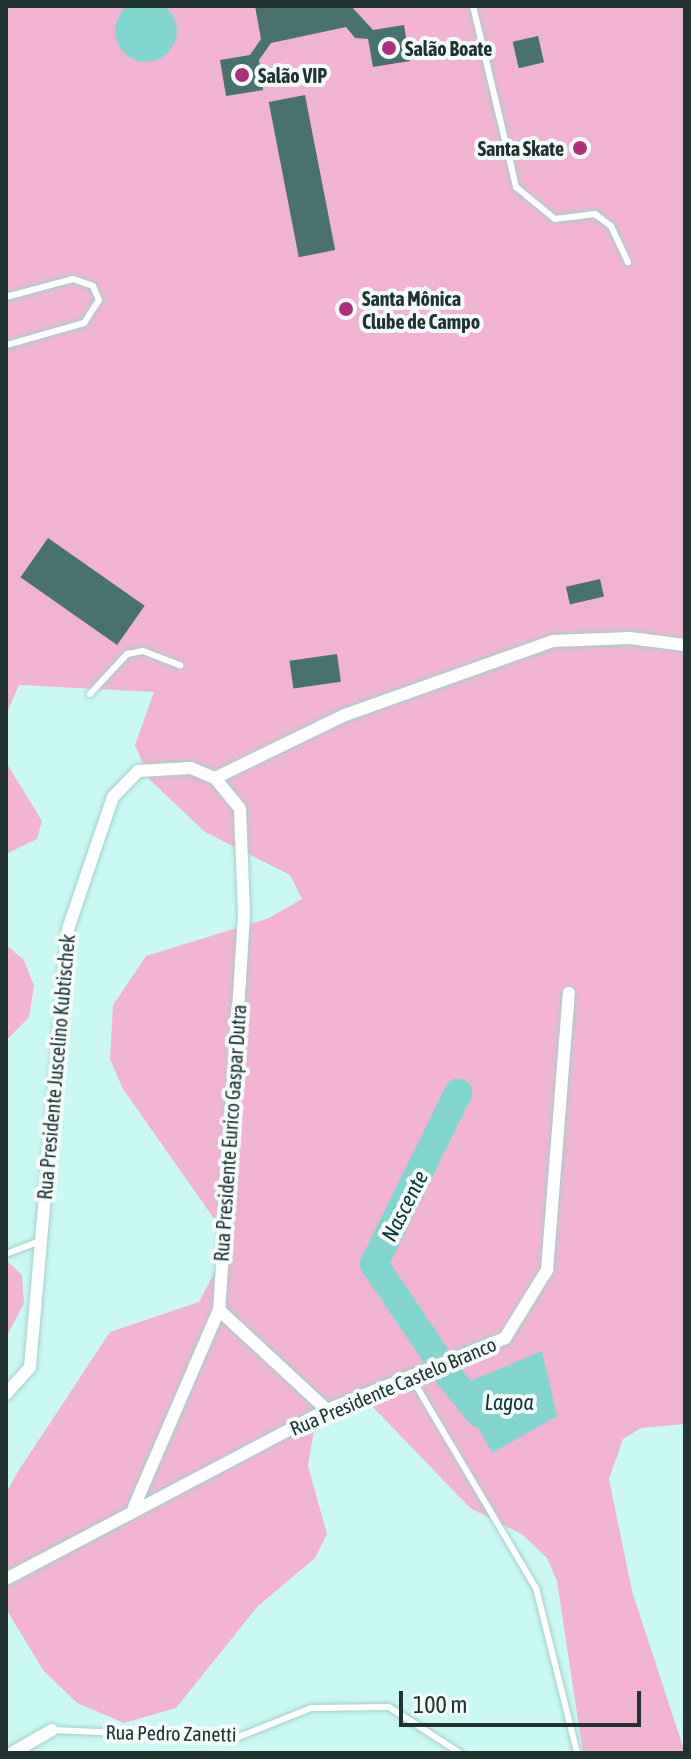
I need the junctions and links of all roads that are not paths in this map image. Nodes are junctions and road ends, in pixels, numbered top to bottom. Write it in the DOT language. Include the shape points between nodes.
graph roads {
  1 [pos="473,6"];
  2 [pos="628,262"];
  3 [pos="6,297"];
  4 [pos="6,345"];
  5 [pos="685,645"];
  6 [pos="180,665"];
  7 [pos="90,694"];
  8 [pos="215,778"];
  9 [pos="569,993"];
  10 [pos="40,1241"];
  11 [pos="6,1254"];
  12 [pos="219,1310"];
  13 [pos="411,1377"];
  14 [pos="6,1394"];
  15 [pos="327,1410"];
  16 [pos="134,1507"];
  17 [pos="6,1579"];
  18 [pos="52,1730"];
  19 [pos="12,1753"];
  20 [pos="460,1753"];
  21 [pos="577,1753"];
  1 -- 2 [label="lane" via="516,187 555,219 595,214 611,226"];
  3 -- 4 [label="lane" via="73,279 93,286 99,300 84,323"];
  5 -- 8 [label="street" via="630,638 553,641 345,715"];
  6 -- 7 [label="lane" via="143,651 127,654"];
  8 -- 10 [label="street, Rua Presidente Juscelino Kubtischek" via="191,768 138,771 113,797 68,929"];
  8 -- 12 [label="street, Rua Presidente Eurico Gaspar Dutra" via="240,809 244,915"];
  9 -- 13 [label="street, Rua Presidente Castelo Branco" via="547,1270 505,1338"];
  10 -- 11 [label="lane"];
  10 -- 14 [label="street, Rua Presidente Juscelino Kubtischek" via="30,1367"];
  12 -- 15 [label="street"];
  12 -- 16 [label="street, Rua Presidente Eurico Gaspar Dutra"];
  13 -- 15 [label="street, Rua Presidente Castelo Branco"];
  13 -- 21 [label="lane" via="536,1588"];
  15 -- 16 [label="street, Rua Presidente Castelo Branco"];
  16 -- 17 [label="street, Rua Presidente Castelo Branco"];
  18 -- 19 [label="street, Rua Pedro Zanetti"];
  18 -- 20 [label="lane, Rua Pedro Zanetti" via="236,1738 311,1708 389,1707"];
}
